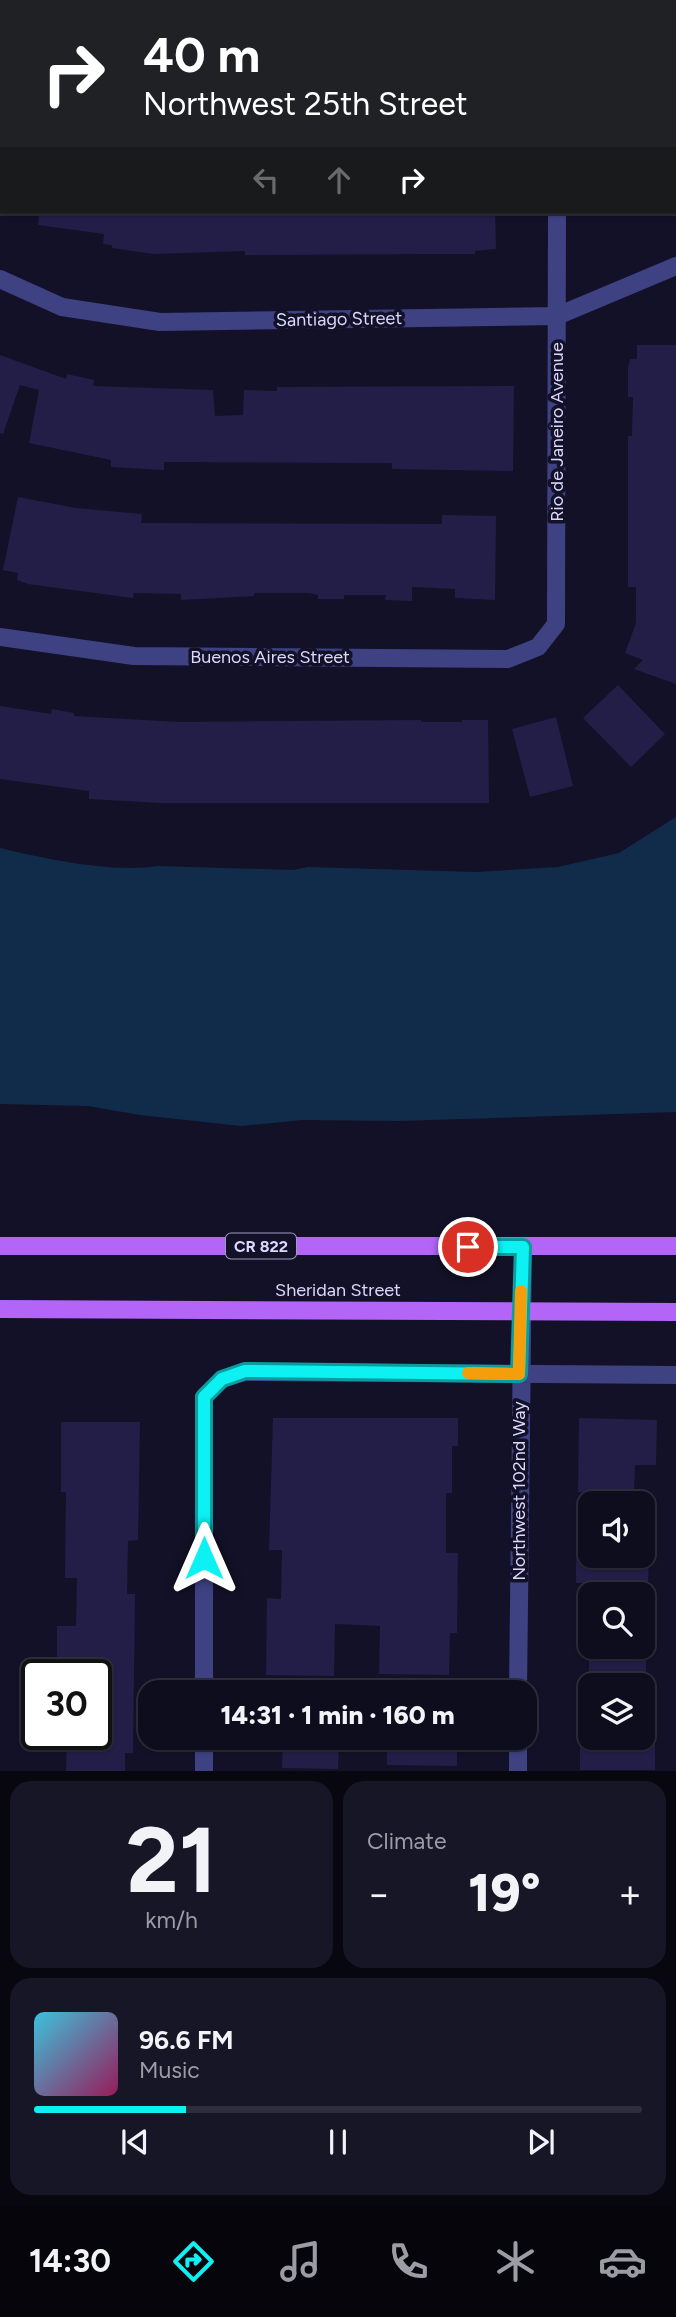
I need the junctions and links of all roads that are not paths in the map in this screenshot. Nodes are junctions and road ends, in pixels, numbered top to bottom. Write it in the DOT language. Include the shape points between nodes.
graph roads {
  1 [pos="557,214"];
  2 [pos="676,265"];
  3 [pos="0,279"];
  4 [pos="557,316"];
  5 [pos="0,637"];
  6 [pos="538,647"];
  7 [pos="0,1246"];
  8 [pos="676,1246"];
  9 [pos="523,1247"];
  10 [pos="0,1309"];
  11 [pos="521,1311"];
  12 [pos="676,1312"];
  13 [pos="519,1374"];
  14 [pos="676,1375"];
  15 [pos="204,1680"];
  16 [pos="519,1680"];
  17 [pos="204,1750"];
  18 [pos="518,1750"];
  19 [pos="204,1771"];
  20 [pos="518,1771"];
  1 -- 4 [label="street, Rio de Janeiro Avenue"];
  2 -- 4 [label="street, Santiago Street"];
  3 -- 4 [label="street, Santiago Street" via="62,307 160,321"];
  4 -- 6 [label="street, Rio de Janeiro Avenue" via="556,624"];
  5 -- 6 [label="street, Buenos Aires Street" via="134,656 508,659"];
  7 -- 9 [label="main road, CR 822"];
  8 -- 9 [label="main road, CR 822"];
  9 -- 11 [label="street, Northwest 102nd Way"];
  10 -- 11 [label="main road, Sheridan Street"];
  11 -- 12 [label="main road, Sheridan Street"];
  11 -- 13 [label="street, Northwest 102nd Way"];
  13 -- 14 [label="street"];
  13 -- 15 [label="street" via="245,1371 222,1379 204,1397"];
  13 -- 16 [label="street, Northwest 102nd Way"];
  17 -- 19 [label="street"];
  18 -- 20 [label="street"];
}
